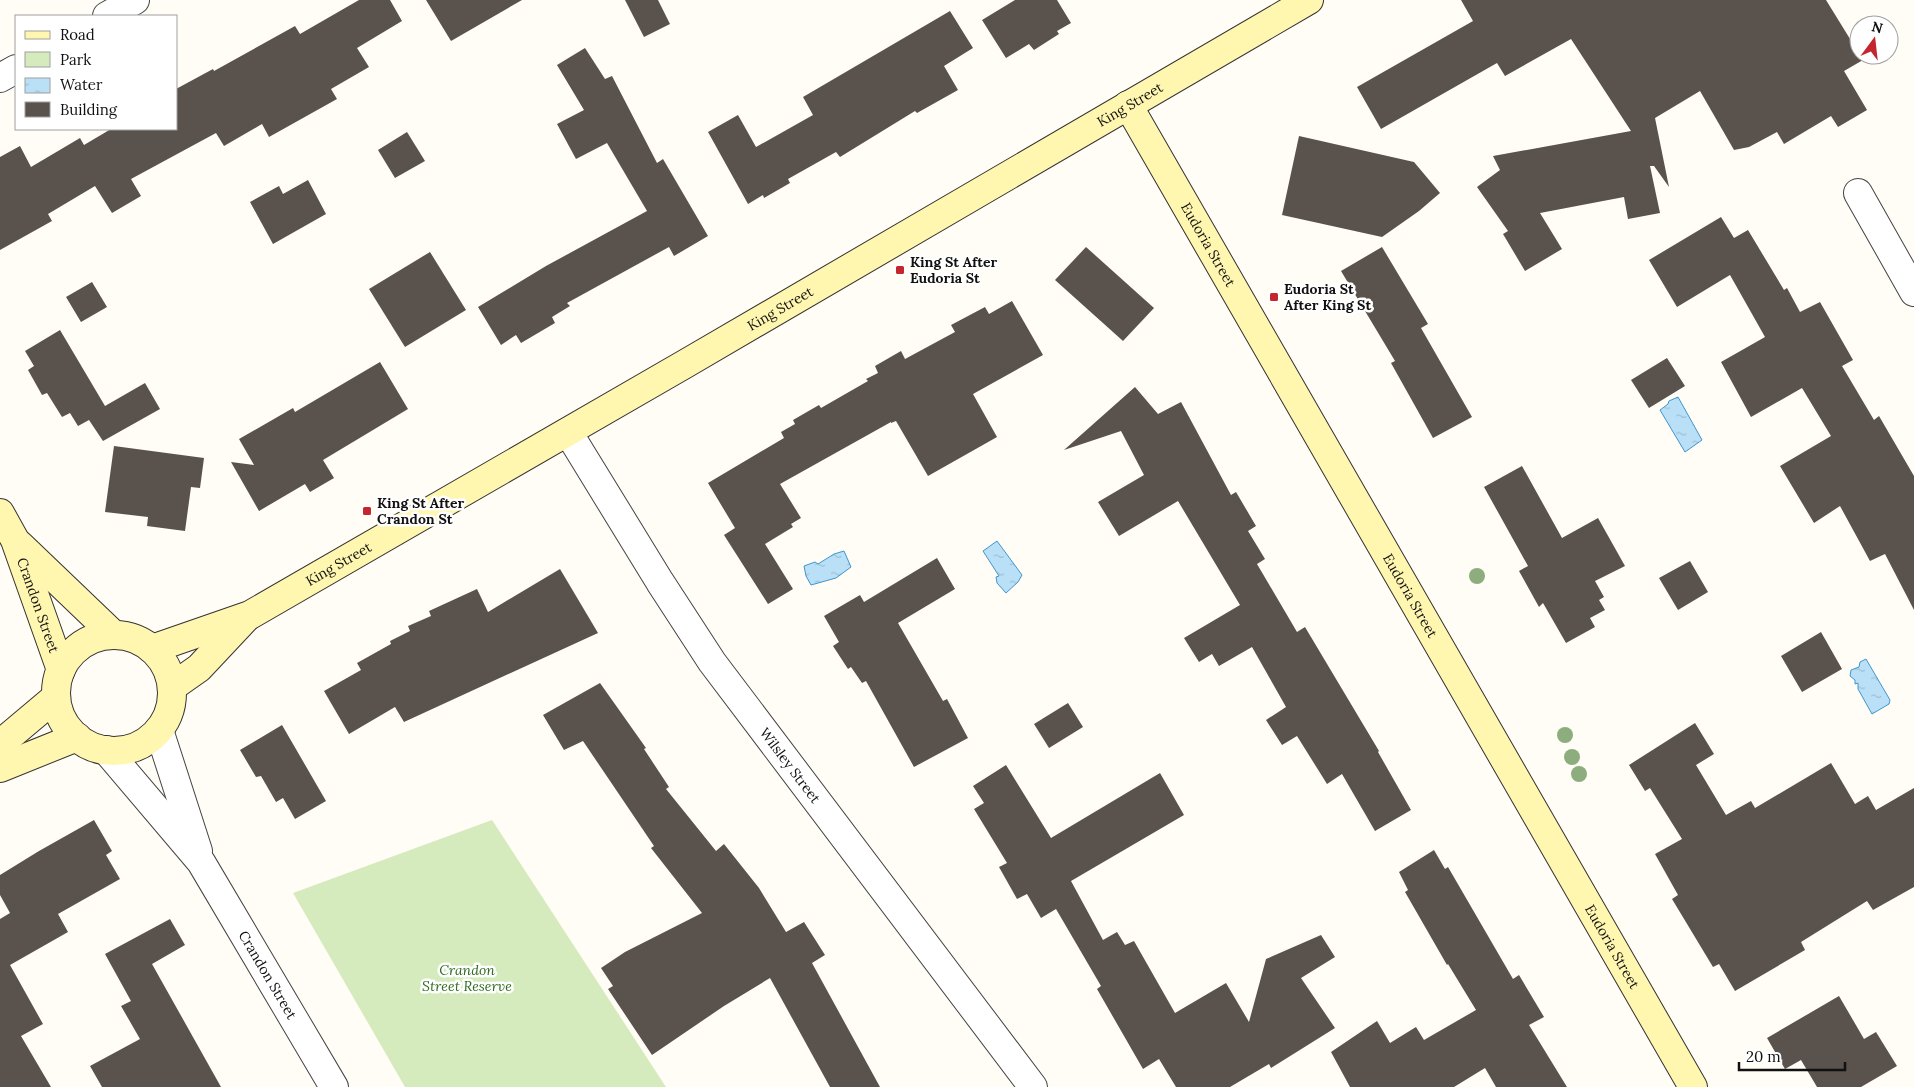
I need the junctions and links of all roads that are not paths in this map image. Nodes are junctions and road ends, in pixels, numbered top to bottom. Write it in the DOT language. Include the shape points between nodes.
graph roads {
  1 [pos="135,0"];
  2 [pos="1309,0"];
  3 [pos="109,15"];
  4 [pos="15,70"];
  5 [pos="0,78"];
  6 [pos="1128,105"];
  7 [pos="1858,193"];
  8 [pos="1914,292"];
  9 [pos="568,432"];
  10 [pos="0,513"];
  11 [pos="15,540"];
  12 [pos="250,614"];
  13 [pos="114,636"];
  14 [pos="152,649"];
  15 [pos="61,670"];
  16 [pos="172,687"];
  17 [pos="56,697"];
  18 [pos="159,730"];
  19 [pos="77,737"];
  20 [pos="0,744"];
  21 [pos="106,750"];
  22 [pos="0,768"];
  23 [pos="201,862"];
  24 [pos="334,1087"];
  25 [pos="1032,1087"];
  26 [pos="1693,1087"];
  1 -- 3 [label="street"];
  2 -- 6 [label="main road, King Street"];
  4 -- 5 [label="street"];
  6 -- 9 [label="main road, King Street"];
  6 -- 26 [label="main road, Eudoria Street"];
  7 -- 8 [label="street"];
  9 -- 12 [label="main road, King Street"];
  9 -- 25 [label="street, Wilsley Street" via="712,662"];
  10 -- 11 [label="main road, Crandon Street"];
  11 -- 13 [label="main road, Crandon Street"];
  11 -- 15 [label="main road, Crandon Street"];
  12 -- 14 [label="main road, King Street"];
  12 -- 16 [label="main road, King Street" via="199,668"];
  13 -- 14 [label="main road" via="134,639"];
  13 -- 15 [label="main road" via="82,645"];
  14 -- 16 [label="main road" via="169,673"];
  15 -- 17 [label="main road"];
  16 -- 18 [label="main road" via="172,703"];
  17 -- 19 [label="main road" via="66,725"];
  17 -- 20 [label="main road"];
  18 -- 21 [label="main road" via="144,743 126,750"];
  18 -- 23 [label="street, Crandon Street"];
  19 -- 21 [label="main road" via="90,746"];
  19 -- 22 [label="main road"];
  21 -- 23 [label="street, Crandon Street"];
  23 -- 24 [label="street, Crandon Street"];
}
